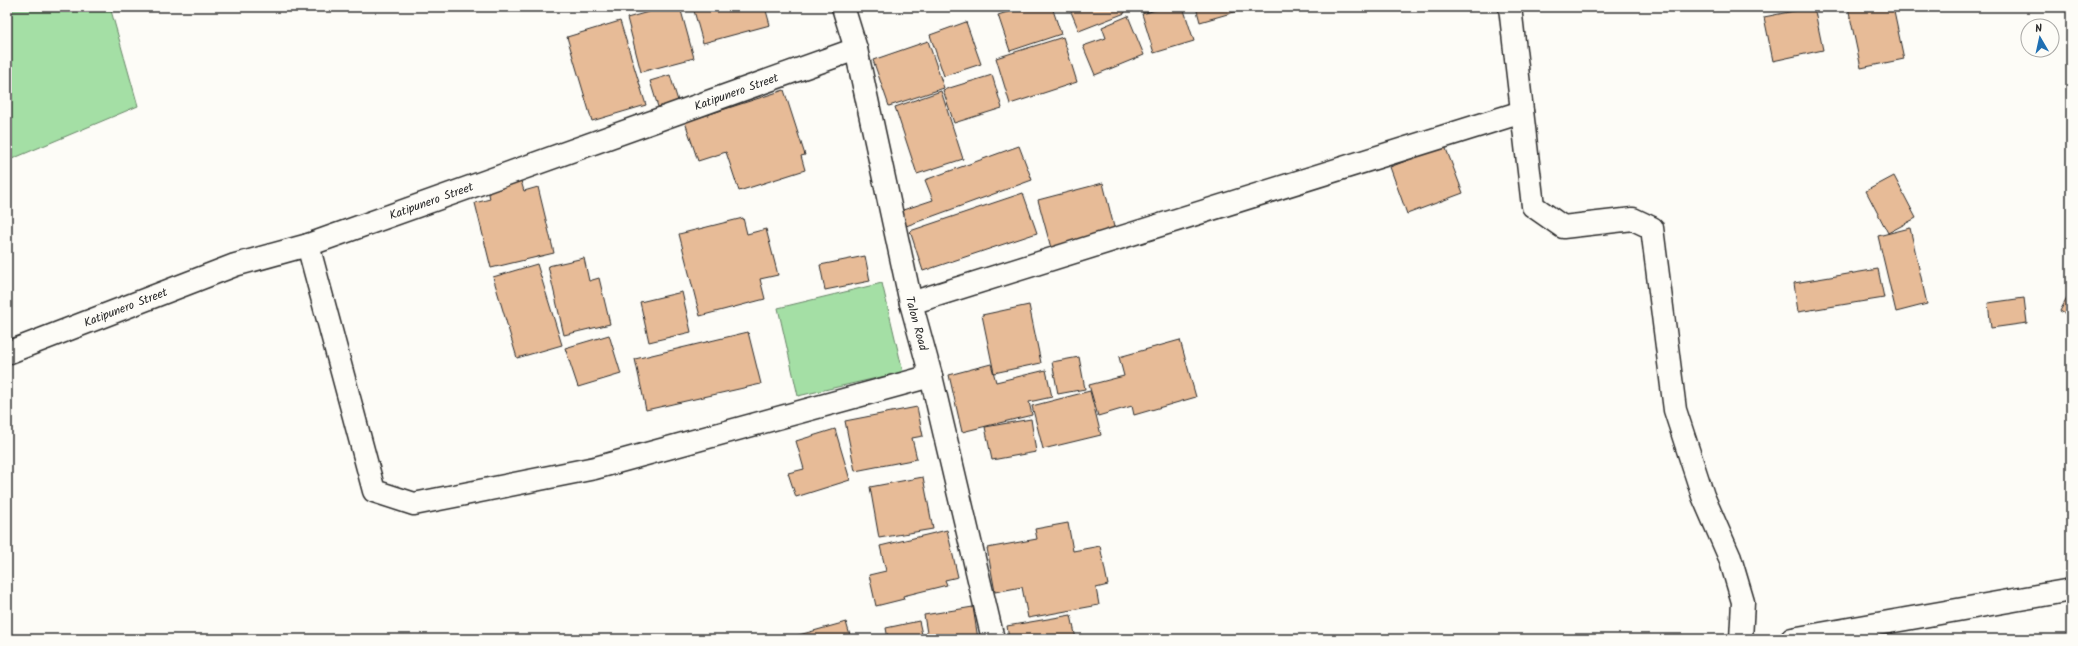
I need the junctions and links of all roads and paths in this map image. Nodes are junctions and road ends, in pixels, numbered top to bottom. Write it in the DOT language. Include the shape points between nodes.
graph roads {
  1 [pos="843,7"];
  2 [pos="1510,7"];
  3 [pos="856,49"];
  4 [pos="1522,112"];
  5 [pos="308,244"];
  6 [pos="911,303"];
  7 [pos="7,353"];
  8 [pos="931,376"];
  9 [pos="2071,590"];
  10 [pos="994,639"];
  11 [pos="1741,639"];
  12 [pos="1792,639"];
  1 -- 3 [label="street, Talon Road"];
  2 -- 4 [label="street"];
  3 -- 5 [label="street, Katipunero Street"];
  3 -- 6 [label="street, Talon Road"];
  4 -- 6 [label="street"];
  4 -- 11 [label="street" via="1533,206 1563,227 1633,219 1652,228 1675,410 1703,496 1730,558 1743,602"];
  5 -- 7 [label="street, Katipunero Street" via="235,265"];
  5 -- 8 [label="street" via="374,491 414,504 595,468"];
  6 -- 8 [label="street, Talon Road"];
  8 -- 10 [label="street, Talon Road"];
  9 -- 12 [label="street"];
}
